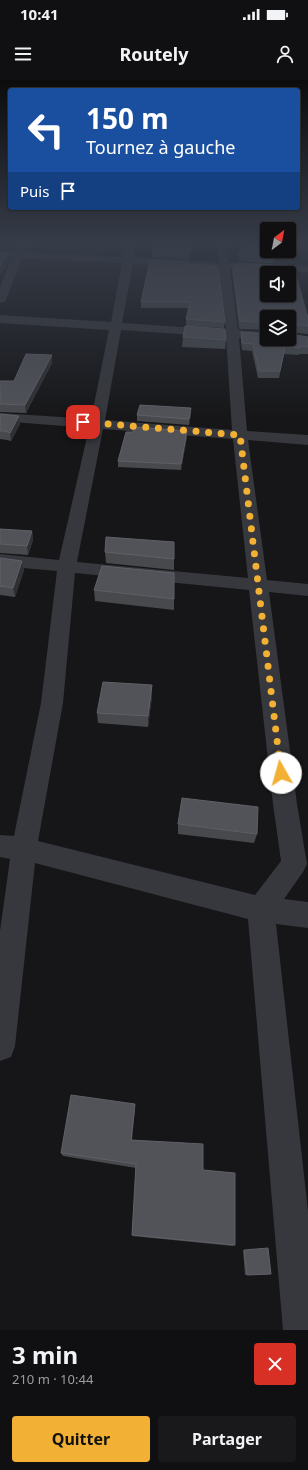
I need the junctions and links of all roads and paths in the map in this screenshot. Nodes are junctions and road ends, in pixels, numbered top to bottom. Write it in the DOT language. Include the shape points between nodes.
graph roads {
  1 [pos="120,302"];
  2 [pos="229,302"];
  3 [pos="0,319"];
  4 [pos="116,327"];
  5 [pos="232,333"];
  6 [pos="260,335"];
  7 [pos="0,417"];
  8 [pos="97,423"];
  9 [pos="240,435"];
  10 [pos="308,440"];
  11 [pos="0,560"];
  12 [pos="67,566"];
  13 [pos="258,586"];
  14 [pos="308,590"];
  15 [pos="12,847"];
  16 [pos="260,909"];
  17 [pos="308,916"];
  18 [pos="0,1046"];
  19 [pos="302,1330"];
  1 -- 4 [label="street"];
  2 -- 5 [label="street"];
  3 -- 4 [label="street"];
  4 -- 5 [label="street"];
  4 -- 8 [label="street"];
  5 -- 6 [label="street"];
  5 -- 9 [label="street"];
  7 -- 8 [label="street"];
  8 -- 9 [label="street"];
  8 -- 12 [label="street"];
  9 -- 10 [label="street"];
  9 -- 13 [label="street"];
  11 -- 12 [label="street"];
  12 -- 13 [label="street"];
  12 -- 15 [label="street" via="52,703"];
  13 -- 14 [label="street"];
  13 -- 16 [label="street" via="294,864"];
  15 -- 16 [label="street"];
  15 -- 18 [label="street"];
  16 -- 17 [label="street"];
  16 -- 19 [label="street"];
}
